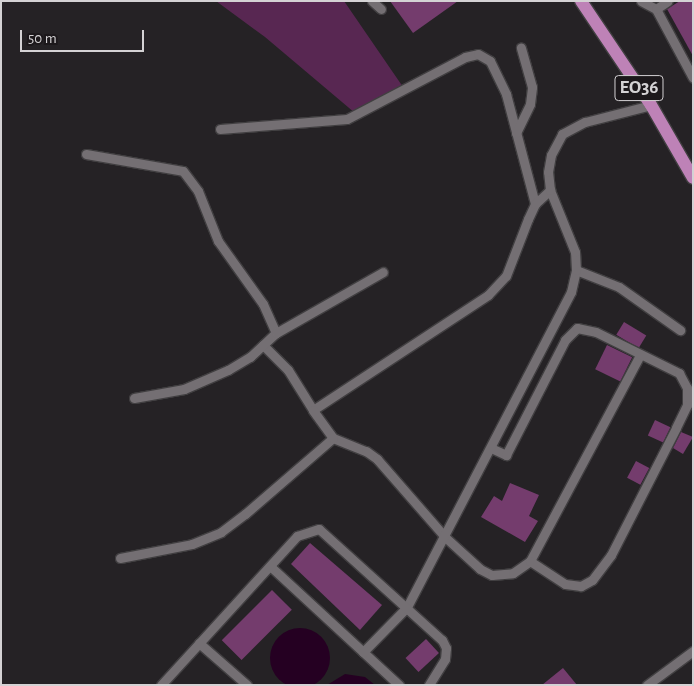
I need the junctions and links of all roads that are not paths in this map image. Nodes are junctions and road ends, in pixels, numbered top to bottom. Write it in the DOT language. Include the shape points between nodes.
graph roads {
  1 [pos="372,1"];
  2 [pos="581,1"];
  3 [pos="642,1"];
  4 [pos="668,1"];
  5 [pos="381,9"];
  6 [pos="656,9"];
  7 [pos="521,48"];
  8 [pos="693,78"];
  9 [pos="651,105"];
  10 [pos="220,129"];
  11 [pos="516,133"];
  12 [pos="86,154"];
  13 [pos="693,178"];
  14 [pos="550,190"];
  15 [pos="535,204"];
  16 [pos="576,270"];
  17 [pos="383,272"];
  18 [pos="680,330"];
  19 [pos="276,333"];
  20 [pos="263,345"];
  21 [pos="640,355"];
  22 [pos="537,358"];
  23 [pos="553,365"];
  24 [pos="134,398"];
  25 [pos="313,410"];
  26 [pos="332,438"];
  27 [pos="491,448"];
  28 [pos="445,537"];
  29 [pos="120,558"];
  30 [pos="530,561"];
  31 [pos="270,566"];
  32 [pos="407,607"];
  33 [pos="199,643"];
  34 [pos="693,651"];
  35 [pos="363,652"];
  36 [pos="161,685"];
  37 [pos="247,685"];
  38 [pos="399,685"];
  39 [pos="429,685"];
  40 [pos="647,685"];
  1 -- 5 [label="lane"];
  2 -- 9 [label="main road, ΕΟ36"];
  3 -- 6 [label="lane"];
  4 -- 6 [label="lane"];
  6 -- 8 [label="lane"];
  7 -- 11 [label="lane" via="532,87 530,104"];
  9 -- 13 [label="main road, ΕΟ36"];
  9 -- 14 [label="lane" via="585,122 562,134 551,155 548,172"];
  10 -- 11 [label="lane" via="347,119 465,57 478,54 490,62 500,78"];
  11 -- 15 [label="lane"];
  12 -- 19 [label="lane" via="183,171 198,191 218,242 263,304"];
  14 -- 15 [label="lane"];
  14 -- 16 [label="lane" via="570,234"];
  15 -- 25 [label="lane" via="506,276 488,295"];
  16 -- 18 [label="lane" via="618,288"];
  16 -- 22 [label="lane" via="571,292"];
  17 -- 19 [label="lane"];
  19 -- 20 [label="lane"];
  20 -- 24 [label="lane" via="206,381"];
  20 -- 25 [label="lane" via="288,370"];
  21 -- 23 [label="lane" via="592,330 577,328 569,332"];
  21 -- 30 [label="lane"];
  21 -- 30 [label="lane" via="679,373 688,397 676,428 611,555 592,580 581,586 565,584"];
  22 -- 23 [label="lane"];
  22 -- 27 [label="lane"];
  23 -- 27 [label="lane" via="506,455"];
  25 -- 26 [label="lane"];
  26 -- 28 [label="lane" via="360,448 376,459"];
  26 -- 29 [label="lane" via="221,532 192,544"];
  27 -- 28 [label="lane"];
  28 -- 30 [label="lane" via="480,569 492,575 513,573"];
  28 -- 32 [label="lane"];
  31 -- 32 [label="lane" via="297,536 319,529"];
  31 -- 33 [label="lane"];
  31 -- 35 [label="lane"];
  32 -- 35 [label="lane"];
  32 -- 39 [label="lane" via="446,648 441,670"];
  33 -- 36 [label="lane"];
  33 -- 37 [label="lane"];
  34 -- 40 [label="lane"];
  35 -- 38 [label="lane"];
}
